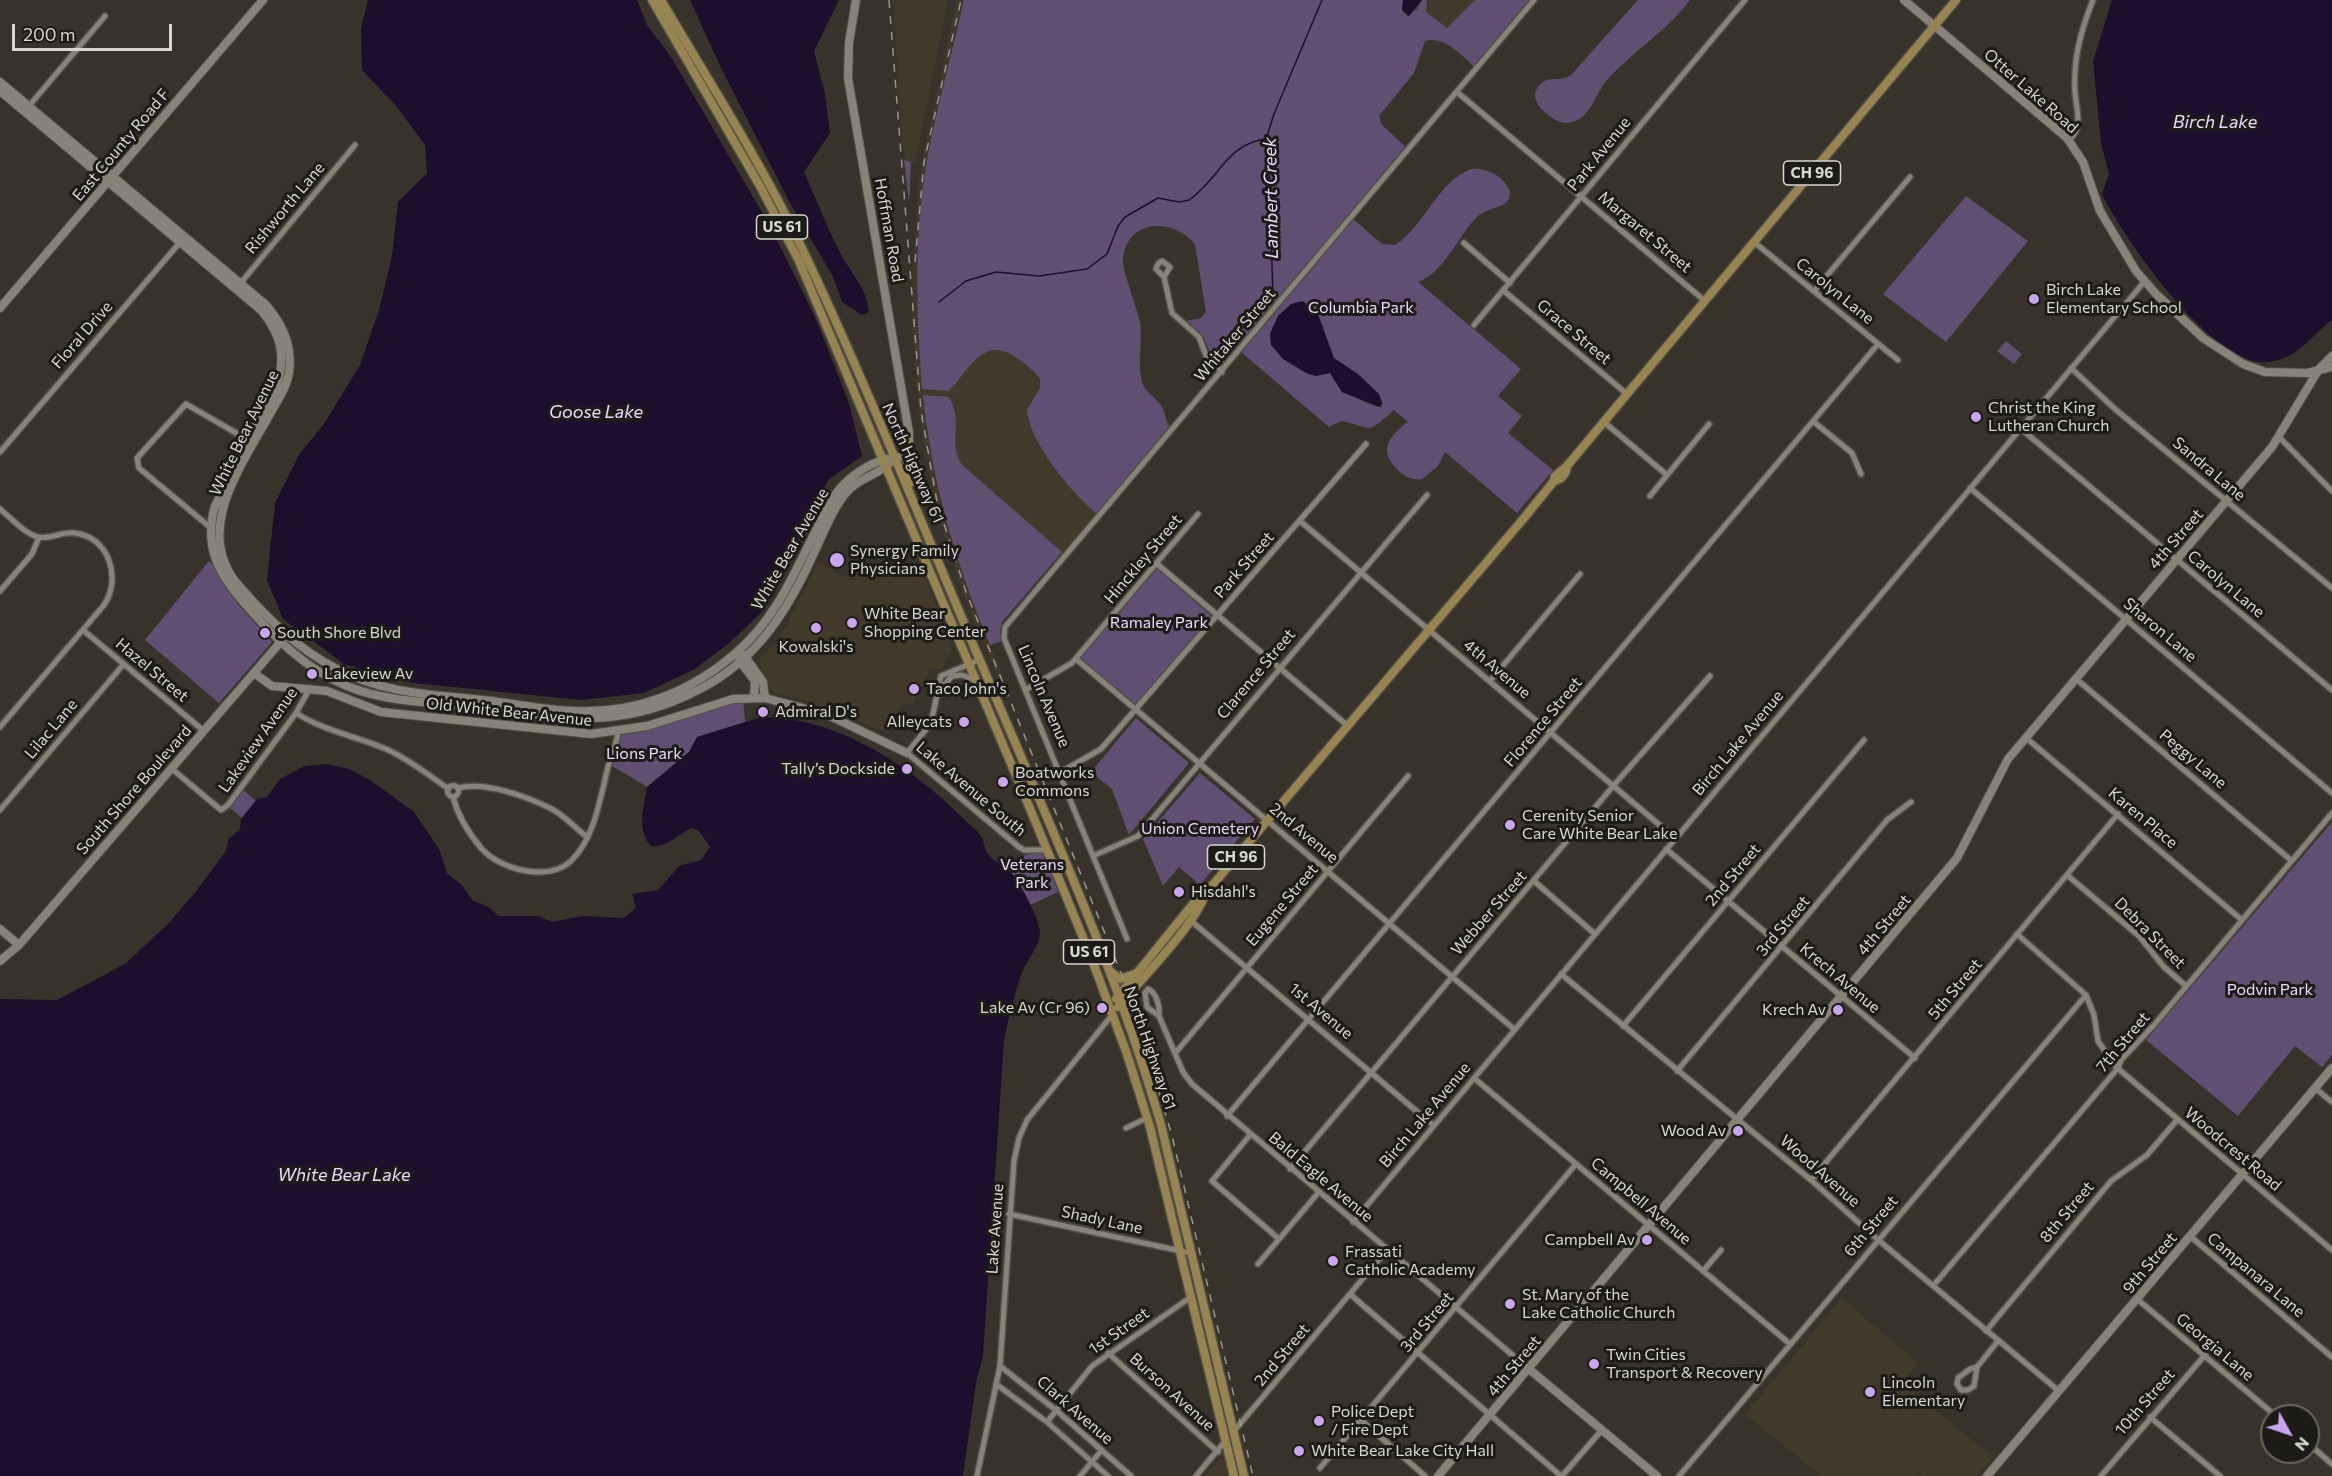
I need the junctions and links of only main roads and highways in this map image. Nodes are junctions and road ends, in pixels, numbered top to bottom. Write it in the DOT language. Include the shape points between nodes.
graph roads {
  1 [pos="652,0"];
  2 [pos="661,0"];
  3 [pos="1956,0"];
  4 [pos="909,442"];
  5 [pos="913,498"];
  6 [pos="1205,894"];
  7 [pos="1106,966"];
  8 [pos="1136,973"];
  9 [pos="1119,1001"];
  10 [pos="1111,1011"];
  11 [pos="1234,1476"];
  12 [pos="1244,1476"];
  1 -- 10 [label="main road, North Highway 61 / US 61" via="789,238 977,681"];
  2 -- 5 [label="main road, North Highway 61 / US 61" via="759,166 798,241"];
  3 -- 6 [label="main road, CH 96" via="1567,466 1560,480 1554,482"];
  4 -- 5 [label="main road" via="908,474"];
  5 -- 7 [label="main road, North Highway 61 / US 61"];
  6 -- 8 [label="main road, CH 96"];
  6 -- 9 [label="main road, CH 96" via="1190,920"];
  7 -- 8 [label="main road" via="1118,978"];
  7 -- 9 [label="main road, North Highway 61 / US 61"];
  8 -- 9 [label="main road"];
  9 -- 10 [label="main road, CH 96"];
  9 -- 12 [label="main road, North Highway 61 / US 61" via="1155,1104"];
  10 -- 11 [label="main road, North Highway 61 / US 61" via="1147,1118"];
}
